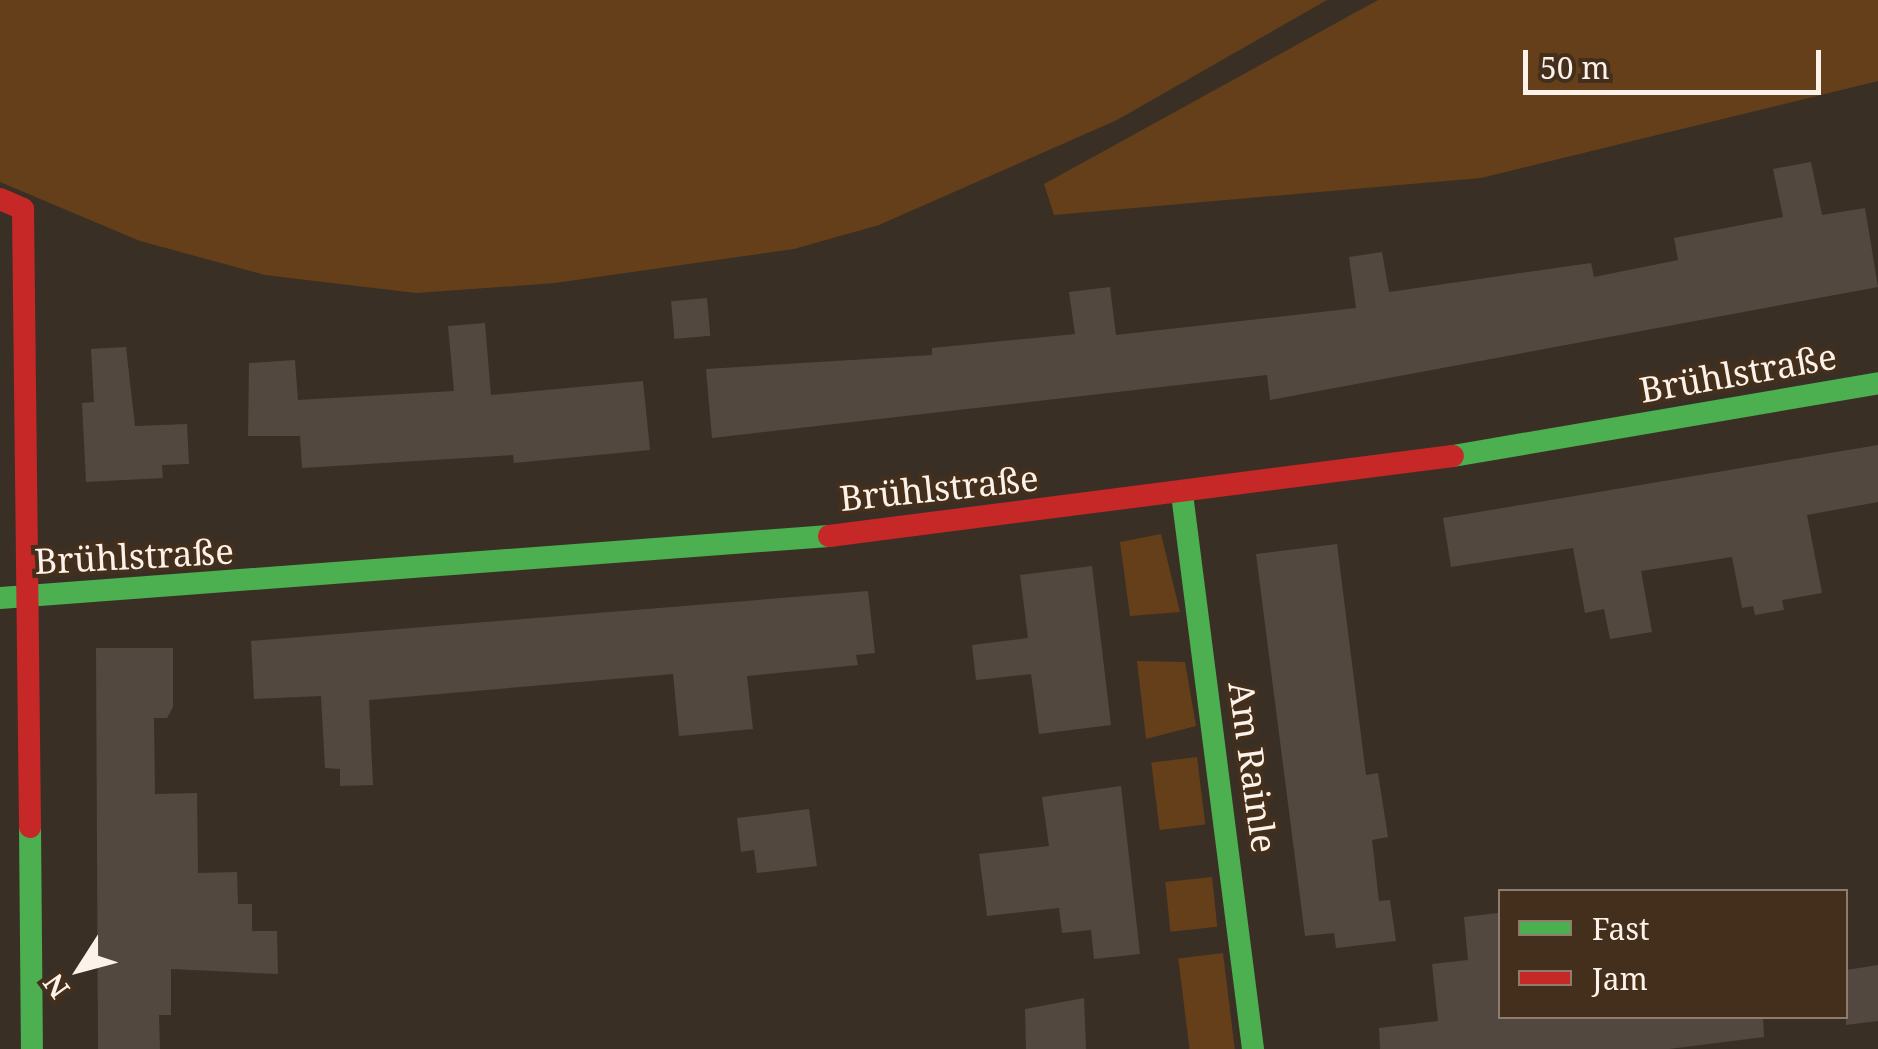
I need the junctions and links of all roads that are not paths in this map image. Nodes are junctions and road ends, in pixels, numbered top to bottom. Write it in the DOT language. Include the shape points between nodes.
graph roads {
  1 [pos="0,199"];
  2 [pos="1878,383"];
  3 [pos="1182,494"];
  4 [pos="30,597"];
  5 [pos="0,598"];
  6 [pos="32,1049"];
  7 [pos="1254,1049"];
  1 -- 4 [label="street" via="23,210"];
  2 -- 3 [label="street, Brühlstraße" via="1497,450"];
  3 -- 4 [label="street, Brühlstraße" via="701,550"];
  3 -- 7 [label="street, Am Rainle"];
  4 -- 5 [label="street, Brühlstraße"];
  4 -- 6 [label="street"];
}
